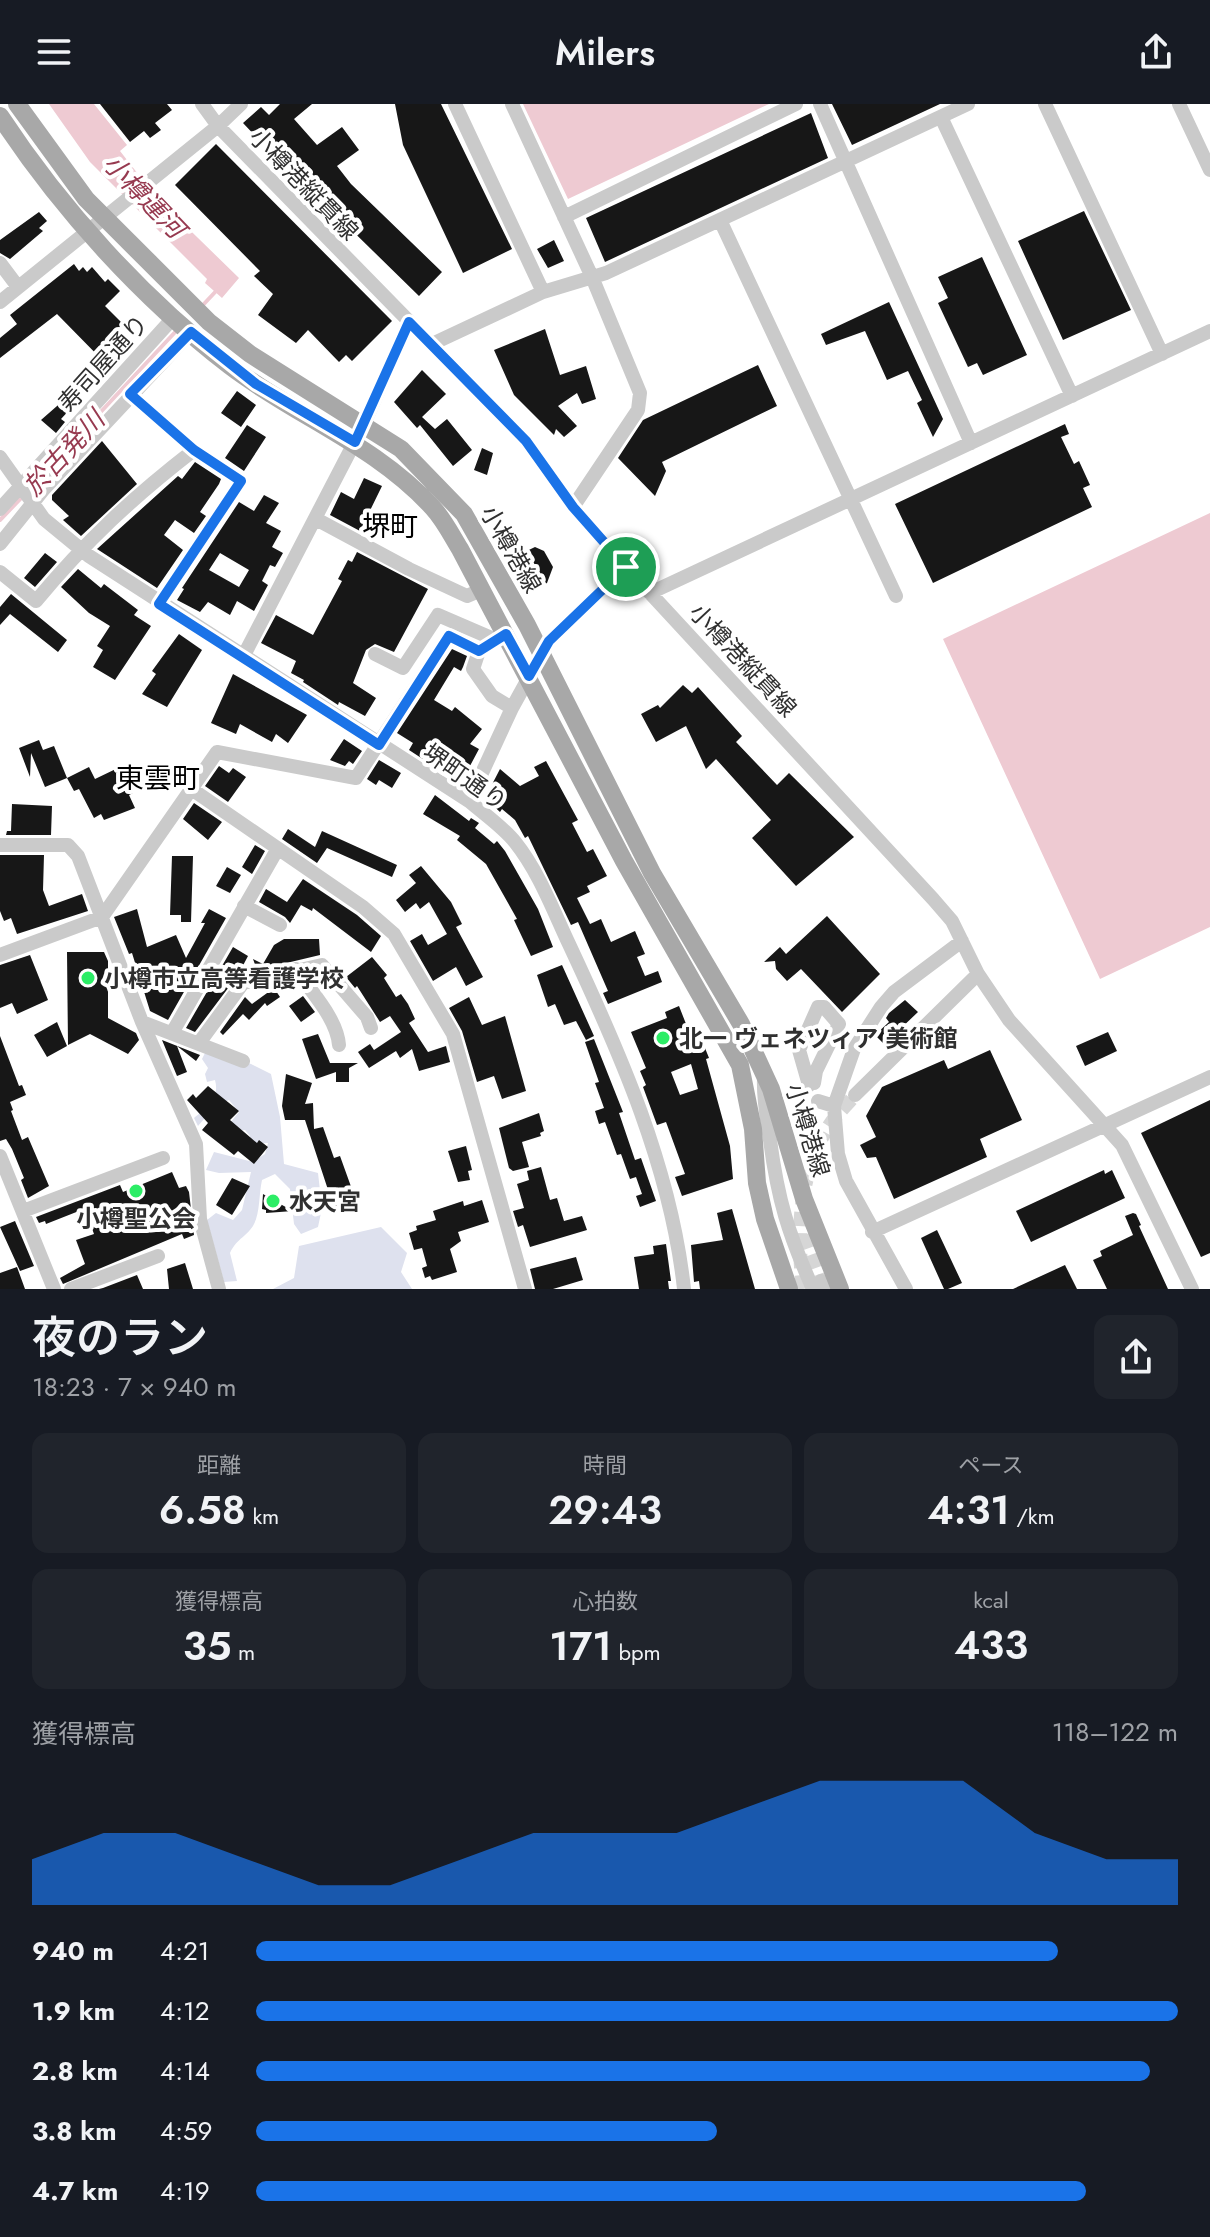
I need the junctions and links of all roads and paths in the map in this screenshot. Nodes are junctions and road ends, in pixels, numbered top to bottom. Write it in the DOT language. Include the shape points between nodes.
graph roads {
  1 [pos="17,104"];
  2 [pos="202,104"];
  3 [pos="241,104"];
  4 [pos="455,104"];
  5 [pos="512,104"];
  6 [pos="796,104"];
  7 [pos="820,104"];
  8 [pos="968,104"];
  9 [pos="1045,104"];
  10 [pos="1179,104"];
  11 [pos="0,116"];
  12 [pos="941,117"];
  13 [pos="218,126"];
  14 [pos="844,162"];
  15 [pos="1210,170"];
  16 [pos="564,217"];
  17 [pos="105,219"];
  18 [pos="720,220"];
  19 [pos="89,231"];
  20 [pos="0,263"];
  21 [pos="592,277"];
  22 [pos="18,287"];
  23 [pos="543,292"];
  24 [pos="0,302"];
  25 [pos="174,317"];
  26 [pos="409,322"];
  27 [pos="1210,331"];
  28 [pos="191,332"];
  29 [pos="432,344"];
  30 [pos="1162,354"];
  31 [pos="130,394"];
  32 [pos="1072,396"];
  33 [pos="364,424"];
  34 [pos="355,442"];
  35 [pos="971,443"];
  36 [pos="194,450"];
  37 [pos="0,457"];
  38 [pos="28,495"];
  39 [pos="851,499"];
  40 [pos="573,507"];
  41 [pos="0,509"];
  42 [pos="316,519"];
  43 [pos="0,544"];
  44 [pos="79,549"];
  45 [pos="626,567"];
  46 [pos="0,572"];
  47 [pos="481,590"];
  48 [pos="650,593"];
  49 [pos="896,596"];
  50 [pos="159,604"];
  51 [pos="501,637"];
  52 [pos="479,651"];
  53 [pos="375,654"];
  54 [pos="541,654"];
  55 [pos="243,657"];
  56 [pos="529,676"];
  57 [pos="512,708"];
  58 [pos="379,745"];
  59 [pos="190,788"];
  60 [pos="469,801"];
  61 [pos="0,845"];
  62 [pos="277,850"];
  63 [pos="244,906"];
  64 [pos="102,917"];
  65 [pos="280,925"];
  66 [pos="962,941"];
  67 [pos="0,955"];
  68 [pos="296,969"];
  69 [pos="978,974"];
  70 [pos="142,1022"];
  71 [pos="371,1028"];
  72 [pos="172,1033"];
  73 [pos="199,1043"];
  74 [pos="339,1045"];
  75 [pos="243,1061"];
  76 [pos="765,1074"];
  77 [pos="1210,1077"];
  78 [pos="812,1084"];
  79 [pos="855,1095"];
  80 [pos="1107,1126"];
  81 [pos="0,1156"];
  82 [pos="163,1158"];
  83 [pos="495,1179"];
  84 [pos="480,1184"];
  85 [pos="23,1211"];
  86 [pos="872,1232"];
  87 [pos="158,1256"];
  88 [pos="106,1283"];
  89 [pos="819,1286"];
  90 [pos="54,1289"];
  91 [pos="71,1289"];
  92 [pos="219,1289"];
  93 [pos="525,1289"];
  94 [pos="684,1289"];
  95 [pos="789,1289"];
  96 [pos="840,1289"];
  97 [pos="906,1289"];
  98 [pos="1192,1289"];
  1 -- 17 [label="main road, 小樽港線"];
  2 -- 13 [label="street, 小樽港縦貫線"];
  3 -- 13 [label="street"];
  4 -- 23 [label="street"];
  5 -- 16 [label="street"];
  6 -- 16 [label="street"];
  7 -- 14 [label="street"];
  8 -- 12 [label="street"];
  9 -- 30 [label="street"];
  10 -- 15 [label="street"];
  11 -- 19 [label="main road, 小樽港線" via="33,166"];
  12 -- 14 [label="street"];
  12 -- 32 [label="street"];
  13 -- 17 [label="street"];
  13 -- 26 [label="street, 小樽港縦貫線"];
  14 -- 18 [label="street"];
  14 -- 35 [label="street"];
  16 -- 21 [label="street"];
  17 -- 19 [label="street"];
  17 -- 33 [label="main road, 小樽港線" via="209,322 250,354"];
  18 -- 21 [label="street"];
  18 -- 39 [label="street"];
  19 -- 22 [label="street"];
  19 -- 25 [label="main road, 小樽港線"];
  20 -- 22 [label="street"];
  21 -- 23 [label="street"];
  21 -- 40 [label="street" via="640,393 638,410"];
  22 -- 24 [label="street"];
  23 -- 29 [label="street"];
  25 -- 28 [label="main road, 小樽港線"];
  25 -- 38 [label="street, 寿司屋通り"];
  26 -- 29 [label="street, 小樽港縦貫線"];
  26 -- 33 [label="street"];
  27 -- 30 [label="street"];
  28 -- 31 [label="street, 寿司屋通り"];
  28 -- 34 [label="main road, 小樽港線" via="256,384"];
  29 -- 40 [label="street, 小樽港縦貫線" via="526,441"];
  30 -- 32 [label="street"];
  31 -- 36 [label="street"];
  31 -- 38 [label="street, 寿司屋通り"];
  32 -- 35 [label="street"];
  33 -- 34 [label="street"];
  33 -- 54 [label="main road, 小樽港線" via="401,449 464,514"];
  34 -- 42 [label="street"];
  34 -- 47 [label="main road, 小樽港線" via="435,510"];
  35 -- 39 [label="street"];
  36 -- 44 [label="street"];
  36 -- 50 [label="street" via="241,481"];
  37 -- 38 [label="street, 堺町通り"];
  38 -- 41 [label="street, 寿司屋通り"];
  38 -- 43 [label="street, 寿司屋通り"];
  38 -- 44 [label="street, 堺町通り" via="44,519"];
  39 -- 48 [label="street"];
  39 -- 49 [label="street"];
  40 -- 45 [label="street, 小樽港縦貫線"];
  42 -- 47 [label="street" via="467,596"];
  42 -- 55 [label="street"];
  44 -- 46 [label="street" via="36,601"];
  44 -- 50 [label="street, 堺町通り"];
  45 -- 48 [label="street, 小樽港縦貫線"];
  45 -- 54 [label="street"];
  47 -- 51 [label="main road, 小樽港線"];
  48 -- 66 [label="street, 小樽港縦貫線" via="933,899"];
  50 -- 55 [label="street, 堺町通り"];
  51 -- 52 [label="street"];
  51 -- 53 [label="street" via="477,640 438,615 403,668"];
  51 -- 56 [label="main road, 小樽港線"];
  52 -- 57 [label="street" via="473,669 492,696"];
  52 -- 58 [label="street" via="449,636"];
  54 -- 56 [label="street"];
  54 -- 76 [label="main road, 小樽港線" via="652,873"];
  55 -- 58 [label="street, 堺町通り"];
  56 -- 57 [label="street"];
  56 -- 95 [label="main road, 小樽港線" via="624,861 740,1065 757,1183"];
  57 -- 60 [label="street"];
  58 -- 59 [label="street" via="356,778 217,752"];
  58 -- 60 [label="street, 堺町通り"];
  59 -- 62 [label="street"];
  59 -- 64 [label="street"];
  60 -- 94 [label="street, 堺町通り" via="513,839 533,868 616,1045 672,1213"];
  61 -- 64 [label="street" via="68,845 78,856"];
  62 -- 63 [label="street"];
  62 -- 83 [label="street" via="394,934 453,1034"];
  63 -- 65 [label="street"];
  63 -- 72 [label="street"];
  64 -- 67 [label="street"];
  64 -- 70 [label="street"];
  66 -- 69 [label="street, 小樽港縦貫線"];
  66 -- 86 [label="street" via="881,1007 827,1101 846,1181"];
  68 -- 71 [label="street" via="322,965"];
  68 -- 73 [label="street" via="243,983"];
  68 -- 74 [label="street" via="338,1034"];
  69 -- 79 [label="street"];
  69 -- 80 [label="street, 小樽港縦貫線" via="1009,1020"];
  70 -- 72 [label="street"];
  70 -- 92 [label="street" via="196,1144 200,1219"];
  72 -- 73 [label="street"];
  73 -- 75 [label="street"];
  76 -- 89 [label="street" via="774,1180 788,1232"];
  76 -- 96 [label="main road, 小樽港線" via="804,1199"];
  77 -- 80 [label="street"];
  78 -- 78 [label="street" via="799,1050 818,1007 824,1007 839,1024"];
  80 -- 86 [label="street"];
  80 -- 98 [label="street, 小樽港縦貫線" via="1122,1145"];
  81 -- 85 [label="street"];
  82 -- 85 [label="street"];
  83 -- 84 [label="street"];
  83 -- 93 [label="street"];
  85 -- 90 [label="street"];
  86 -- 97 [label="street"];
  87 -- 88 [label="street"];
  88 -- 91 [label="street"];
}
